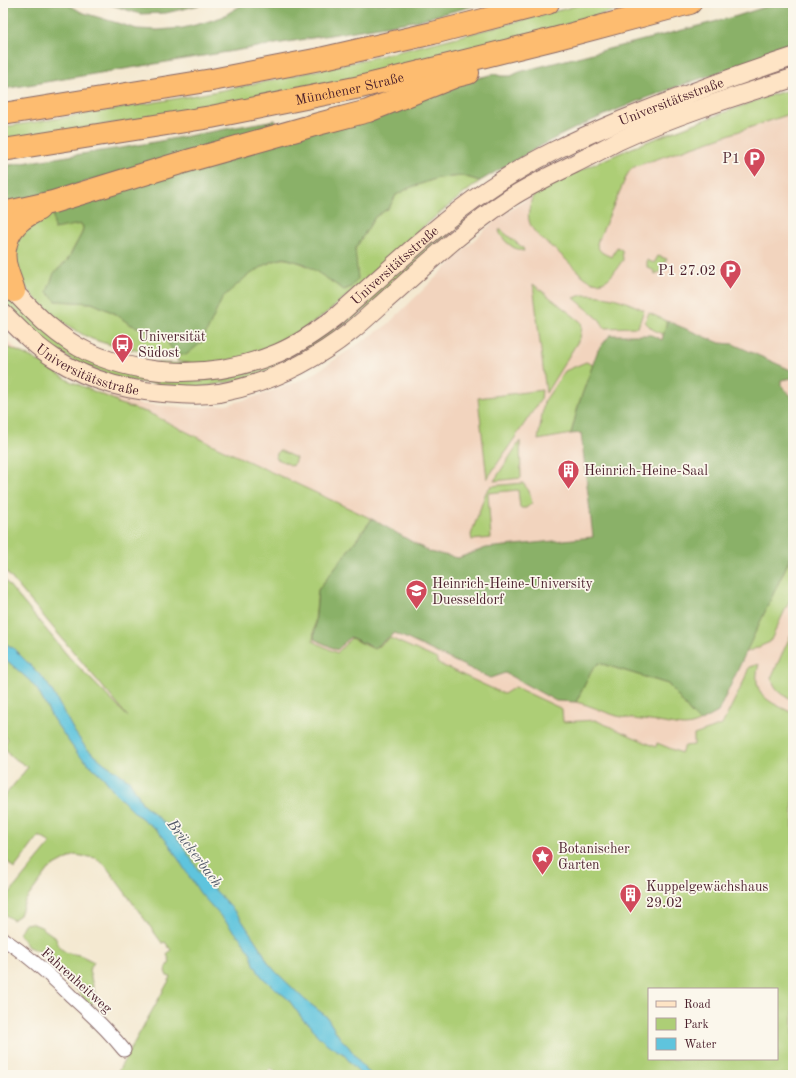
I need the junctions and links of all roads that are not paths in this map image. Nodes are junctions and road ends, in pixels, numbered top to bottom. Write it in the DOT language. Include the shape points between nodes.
graph roads {
  1 [pos="548,3"];
  2 [pos="690,3"];
  3 [pos="554,39"];
  4 [pos="793,57"];
  5 [pos="793,78"];
  6 [pos="3,114"];
  7 [pos="3,150"];
  8 [pos="53,202"];
  9 [pos="3,213"];
  10 [pos="8,285"];
  11 [pos="3,313"];
  12 [pos="3,938"];
  13 [pos="124,1050"];
  1 -- 6 [label="highway" via="320,59 212,80"];
  2 -- 3 [label="highway, Münchener Straße"];
  3 -- 7 [label="highway, Münchener Straße" via="360,87 211,117"];
  3 -- 8 [label="highway" via="527,57 456,76 368,111 177,164"];
  4 -- 10 [label="street, Universitätsstraße" via="661,104 574,142 515,172 451,216 320,329 278,353 236,367 168,372 123,364 89,352 43,321"];
  5 -- 11 [label="street, Universitätsstraße" via="669,120 620,141 537,183 505,202 454,240 332,345 284,373 252,384 219,393 196,395 135,391 106,383 72,369 52,357 30,340"];
  8 -- 9 [label="highway"];
  8 -- 10 [label="highway" via="19,221 9,235 5,245"];
  12 -- 13 [label="street, Fahrenheitweg" via="95,1017"];
}
